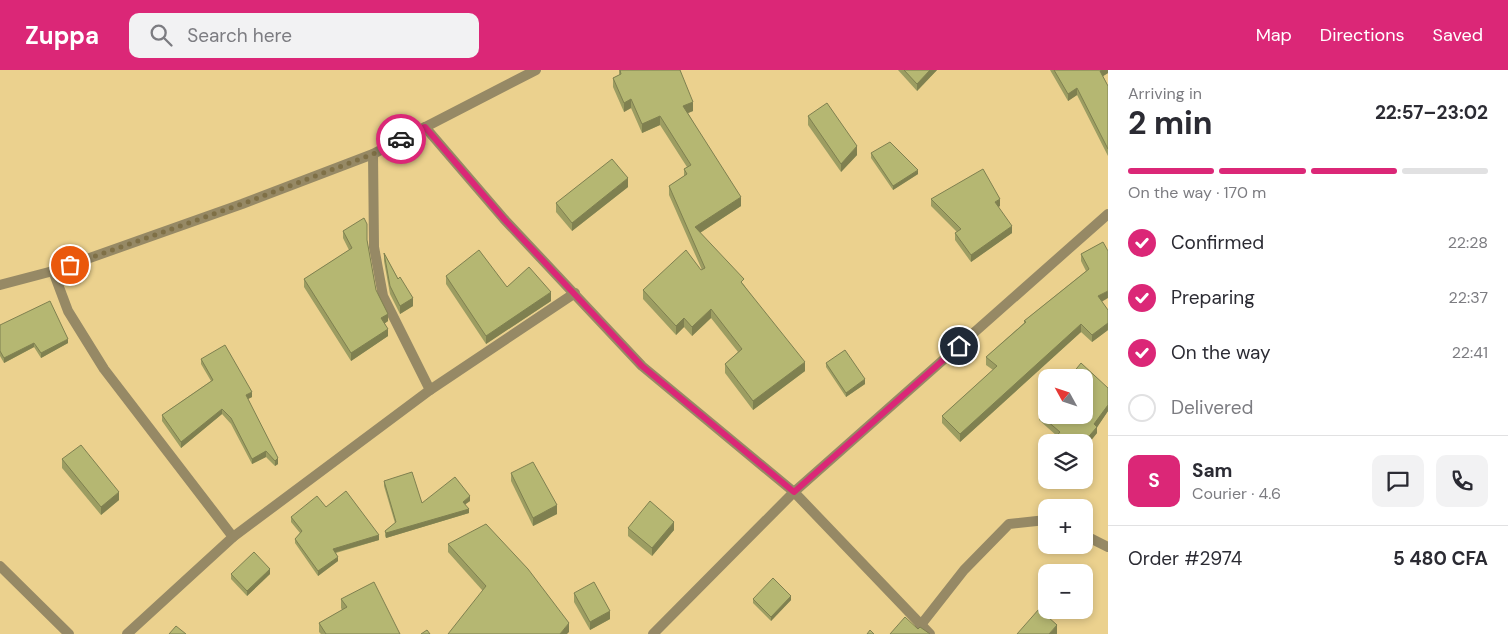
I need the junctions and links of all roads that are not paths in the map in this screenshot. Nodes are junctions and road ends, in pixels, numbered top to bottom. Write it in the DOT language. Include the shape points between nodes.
graph roads {
  1 [pos="536,70"];
  2 [pos="425,127"];
  3 [pos="373,154"];
  4 [pos="1108,214"];
  5 [pos="53,271"];
  6 [pos="0,285"];
  7 [pos="575,293"];
  8 [pos="430,390"];
  9 [pos="794,492"];
  10 [pos="1038,521"];
  11 [pos="233,537"];
  12 [pos="1093,540"];
  13 [pos="1108,547"];
  14 [pos="0,566"];
  15 [pos="920,626"];
  16 [pos="69,634"];
  17 [pos="127,634"];
  18 [pos="653,634"];
  19 [pos="930,634"];
  1 -- 2 [label="street"];
  2 -- 3 [label="street"];
  2 -- 7 [label="street" via="504,219"];
  3 -- 5 [label="street"];
  3 -- 8 [label="street" via="374,247 383,296"];
  4 -- 9 [label="street"];
  5 -- 6 [label="street"];
  5 -- 11 [label="street" via="68,312 104,369"];
  7 -- 8 [label="street"];
  7 -- 9 [label="street" via="642,366"];
  8 -- 11 [label="street"];
  9 -- 15 [label="street"];
  9 -- 18 [label="street"];
  10 -- 15 [label="street" via="1009,524 964,570"];
  11 -- 17 [label="street"];
  12 -- 13 [label="street"];
  14 -- 16 [label="street"];
  15 -- 19 [label="street"];
}
